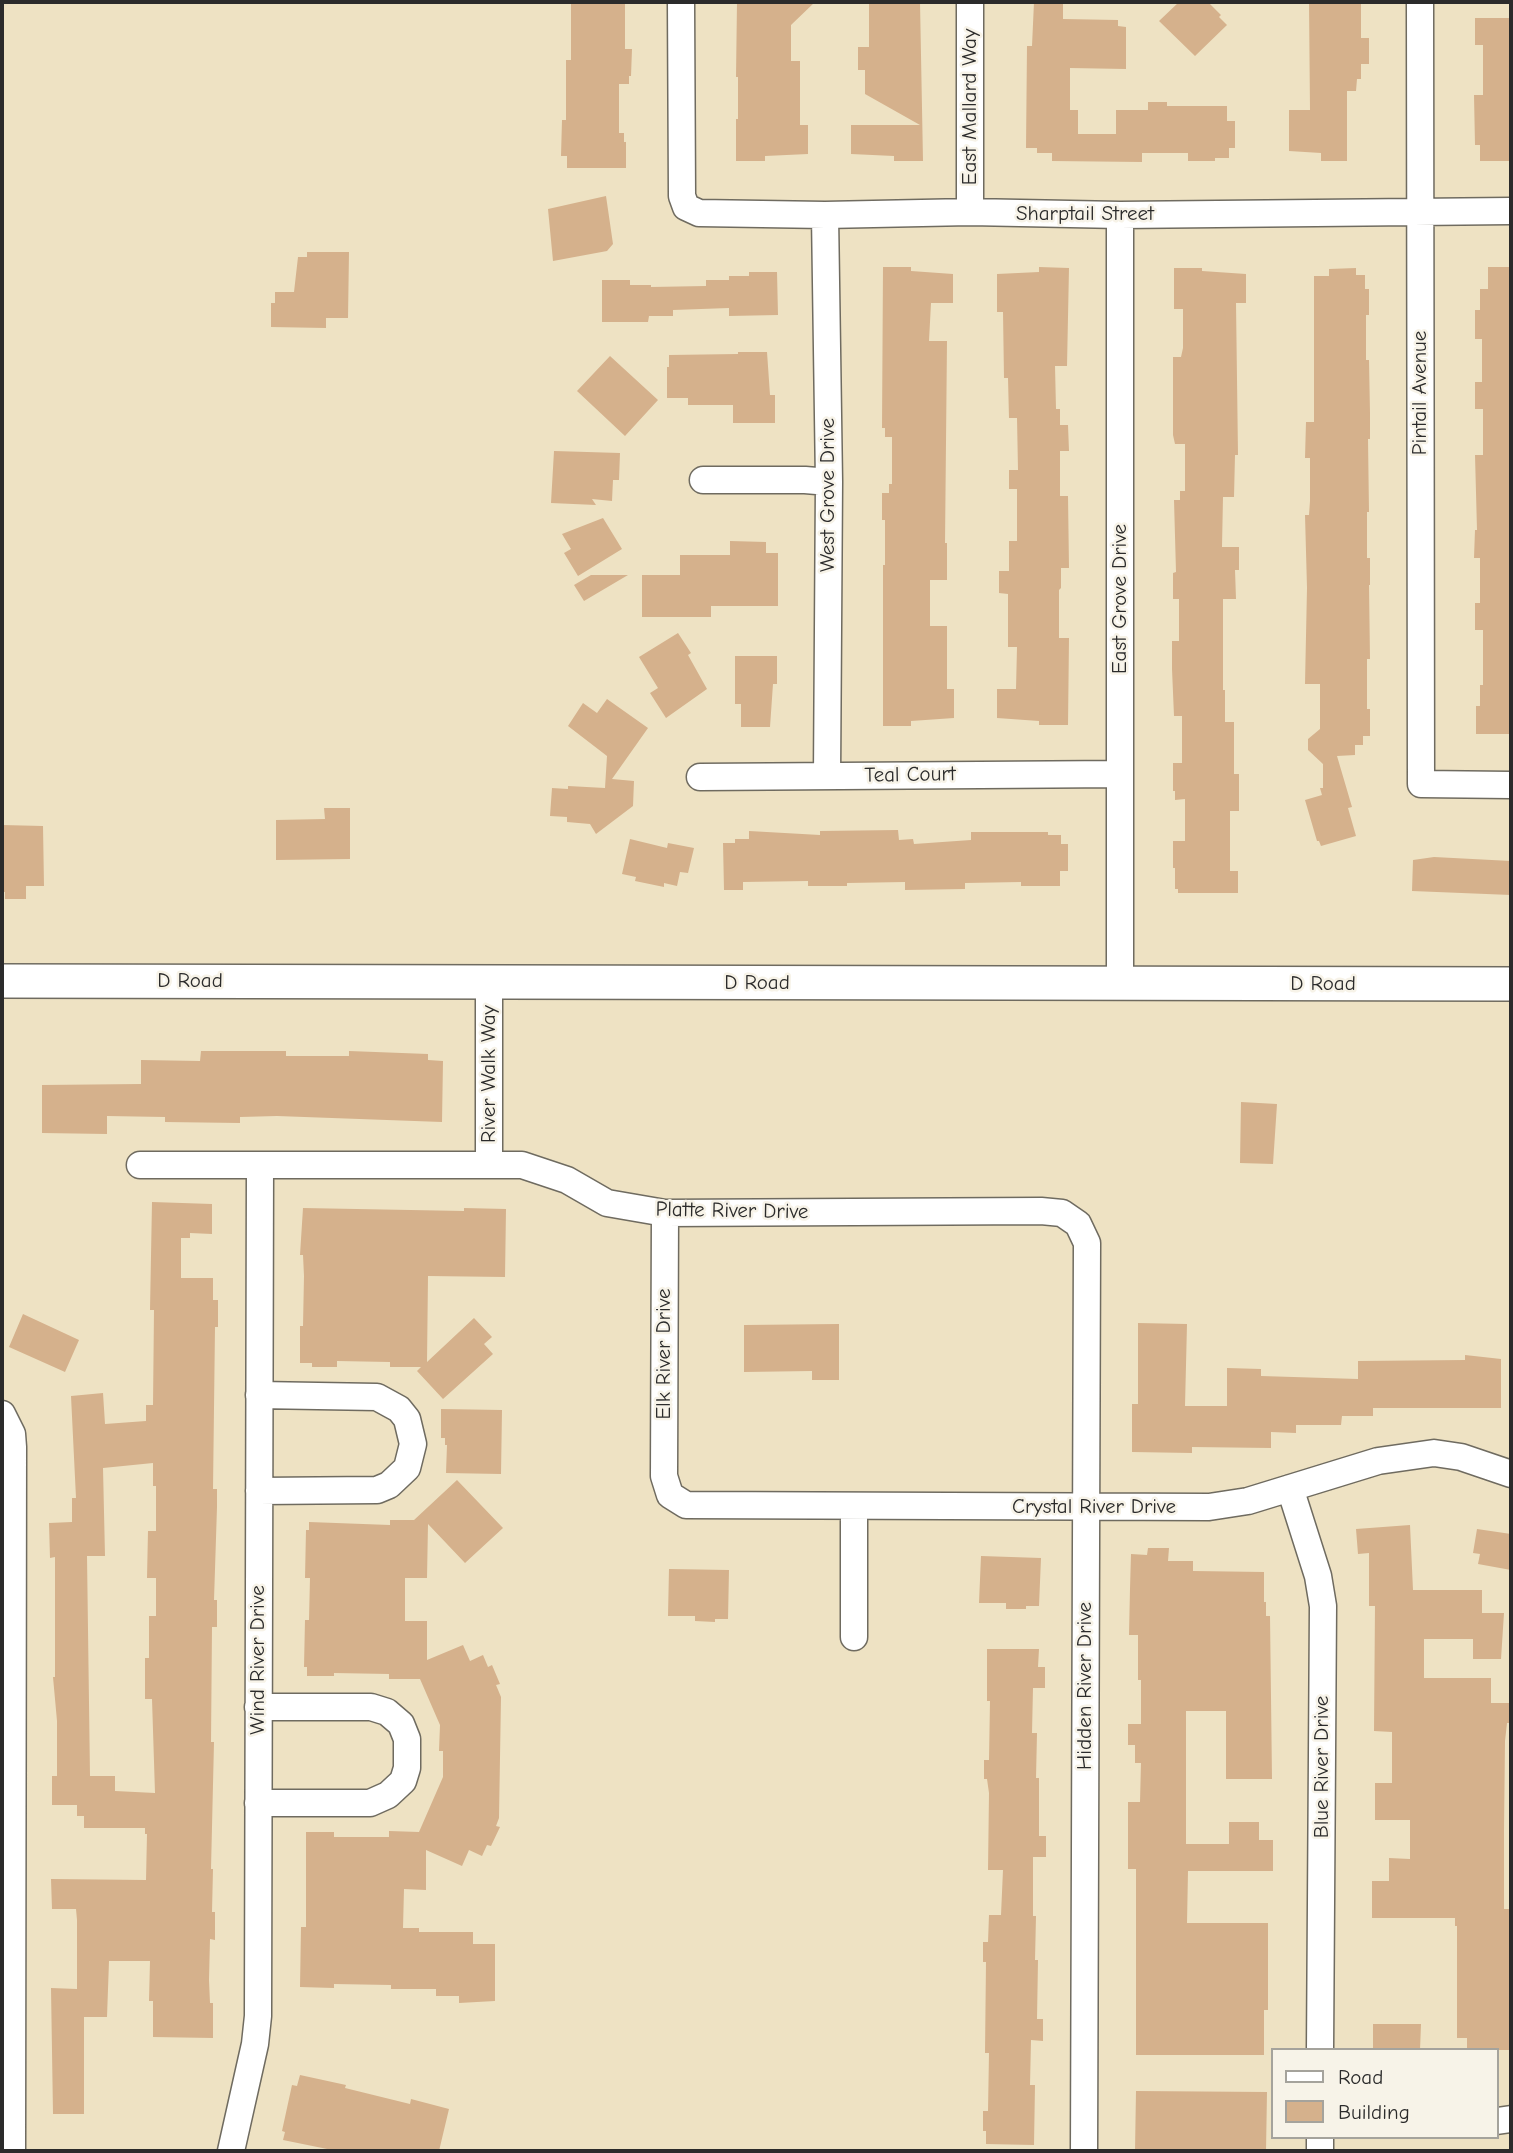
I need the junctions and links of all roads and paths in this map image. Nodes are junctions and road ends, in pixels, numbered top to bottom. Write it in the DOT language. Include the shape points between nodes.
graph roads {
  1 [pos="681,2"];
  2 [pos="970,2"];
  3 [pos="1420,2"];
  4 [pos="1420,211"];
  5 [pos="1511,211"];
  6 [pos="970,212"];
  7 [pos="825,215"];
  8 [pos="1120,215"];
  9 [pos="703,480"];
  10 [pos="829,482"];
  11 [pos="1120,774"];
  12 [pos="700,776"];
  13 [pos="827,776"];
  14 [pos="1511,785"];
  15 [pos="2,981"];
  16 [pos="489,982"];
  17 [pos="1120,983"];
  18 [pos="1511,984"];
  19 [pos="140,1165"];
  20 [pos="260,1165"];
  21 [pos="489,1165"];
  22 [pos="665,1213"];
  23 [pos="1078,1224"];
  24 [pos="259,1395"];
  25 [pos="2,1414"];
  26 [pos="1511,1474"];
  27 [pos="1290,1488"];
  28 [pos="259,1491"];
  29 [pos="670,1495"];
  30 [pos="854,1507"];
  31 [pos="1086,1507"];
  32 [pos="854,1637"];
  33 [pos="258,1707"];
  34 [pos="258,1803"];
  35 [pos="1321,2048"];
  36 [pos="12,2151"];
  37 [pos="230,2151"];
  38 [pos="1084,2151"];
  1 -- 7 [label="street, Sharptail Street" via="682,196 686,206 699,213"];
  2 -- 6 [label="street, East Mallard Way"];
  3 -- 4 [label="street, Pintail Avenue"];
  4 -- 5 [label="street, Sharptail Street"];
  4 -- 8 [label="street, Sharptail Street"];
  4 -- 14 [label="street, Pintail Avenue" via="1421,785"];
  6 -- 7 [label="street, Sharptail Street"];
  6 -- 8 [label="street, Sharptail Street"];
  7 -- 10 [label="street, West Grove Drive"];
  8 -- 11 [label="street, East Grove Drive"];
  9 -- 10 [label="street"];
  10 -- 13 [label="street, West Grove Drive"];
  11 -- 13 [label="street, Teal Court"];
  11 -- 17 [label="street, East Grove Drive"];
  12 -- 13 [label="street, Teal Court"];
  15 -- 16 [label="street, D Road"];
  16 -- 17 [label="street, D Road"];
  16 -- 21 [label="street, River Walk Way"];
  17 -- 18 [label="street, D Road"];
  19 -- 20 [label="street, Platte River Drive"];
  20 -- 21 [label="street, Platte River Drive"];
  20 -- 24 [label="street, Wind River Drive"];
  21 -- 22 [label="street, Platte River Drive" via="522,1165 567,1180 607,1203"];
  22 -- 23 [label="street, Platte River Drive" via="1041,1211 1062,1213"];
  22 -- 29 [label="street, Elk River Drive" via="663,1454"];
  23 -- 31 [label="street, Hidden River Drive" via="1087,1243"];
  24 -- 28 [label="street, Wind River Drive"];
  24 -- 28 [label="street" via="377,1397 407,1419 413,1444 407,1468 377,1490"];
  25 -- 36 [label="street" via="13,1447"];
  26 -- 27 [label="street, Crystal River Drive" via="1434,1453 1378,1461"];
  27 -- 31 [label="street, Crystal River Drive" via="1209,1507"];
  27 -- 35 [label="street, Blue River Drive" via="1323,1606"];
  28 -- 33 [label="street, Wind River Drive"];
  29 -- 30 [label="street, Crystal River Drive" via="686,1505 706,1507"];
  30 -- 31 [label="street, Crystal River Drive"];
  30 -- 32 [label="street"];
  31 -- 38 [label="street, Hidden River Drive"];
  33 -- 34 [label="street, Wind River Drive"];
  33 -- 34 [label="street" via="371,1707 387,1712 401,1724 407,1739 402,1781 388,1795 370,1803"];
  34 -- 37 [label="street, Wind River Drive" via="258,2015"];
}
